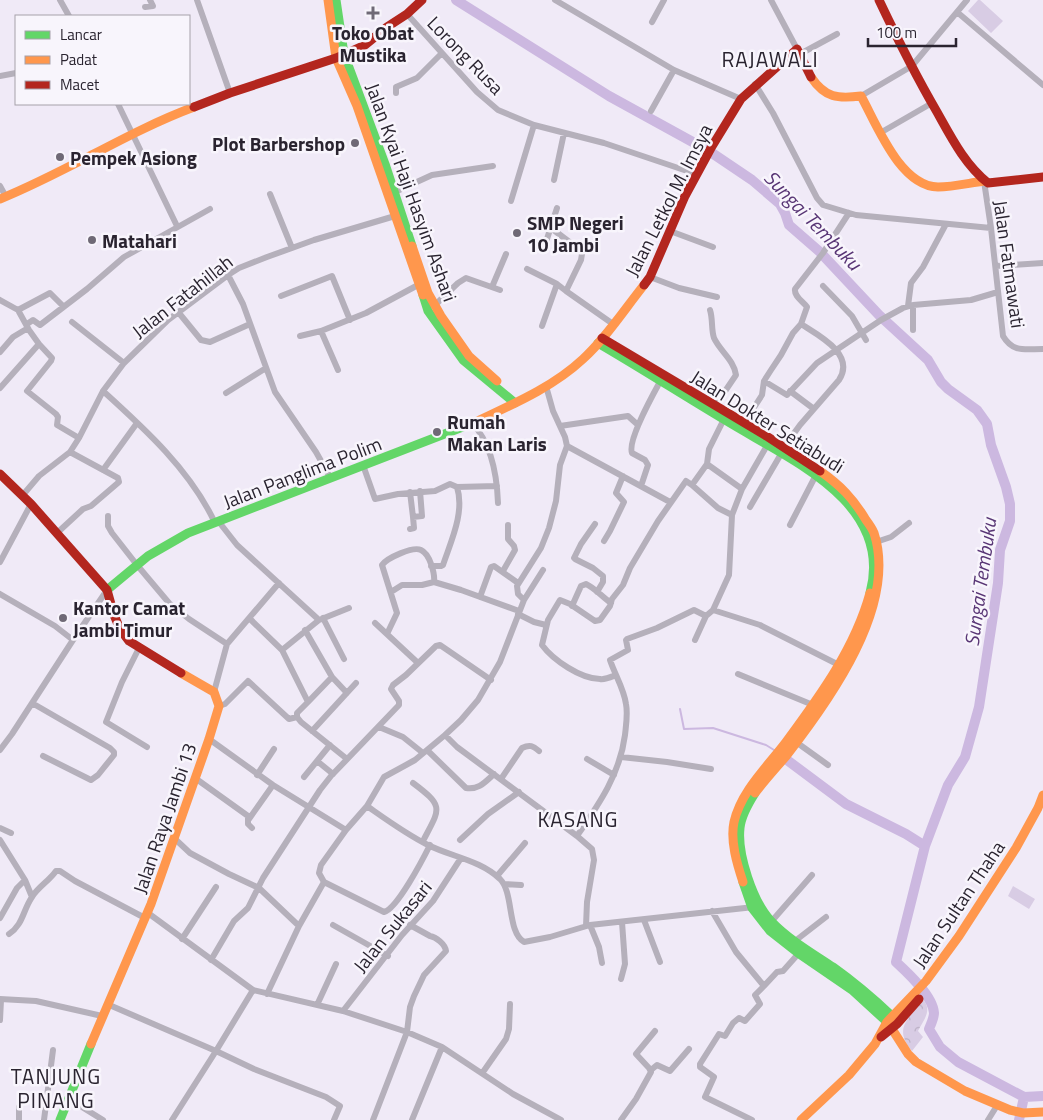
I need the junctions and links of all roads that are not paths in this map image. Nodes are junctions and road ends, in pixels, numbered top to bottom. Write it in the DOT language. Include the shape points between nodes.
graph roads {
  1 [pos="60,0"];
  2 [pos="150,0"];
  3 [pos="197,0"];
  4 [pos="328,0"];
  5 [pos="336,0"];
  6 [pos="422,0"];
  7 [pos="555,0"];
  8 [pos="664,0"];
  9 [pos="879,0"];
  10 [pos="968,0"];
  11 [pos="773,1"];
  12 [pos="145,7"];
  13 [pos="957,12"];
  14 [pos="407,14"];
  15 [pos="68,15"];
  16 [pos="652,22"];
  17 [pos="837,34"];
  18 [pos="799,52"];
  19 [pos="442,53"];
  20 [pos="340,56"];
  21 [pos="912,66"];
  22 [pos="674,70"];
  23 [pos="15,73"];
  24 [pos="0,76"];
  25 [pos="755,84"];
  26 [pos="1043,85"];
  27 [pos="230,93"];
  28 [pos="396,93"];
  29 [pos="861,96"];
  30 [pos="741,99"];
  31 [pos="932,102"];
  32 [pos="119,105"];
  33 [pos="651,112"];
  34 [pos="534,125"];
  35 [pos="133,133"];
  36 [pos="564,133"];
  37 [pos="880,133"];
  38 [pos="382,166"];
  39 [pos="493,166"];
  40 [pos="696,174"];
  41 [pos="1043,177"];
  42 [pos="554,180"];
  43 [pos="984,182"];
  44 [pos="0,186"];
  45 [pos="395,192"];
  46 [pos="270,194"];
  47 [pos="3,198"];
  48 [pos="511,201"];
  49 [pos="557,208"];
  50 [pos="210,209"];
  51 [pos="849,213"];
  52 [pos="395,216"];
  53 [pos="946,224"];
  54 [pos="177,226"];
  55 [pos="551,228"];
  56 [pos="992,228"];
  57 [pos="670,231"];
  58 [pos="545,245"];
  59 [pos="713,247"];
  60 [pos="292,248"];
  61 [pos="506,254"];
  62 [pos="1043,263"];
  63 [pos="996,266"];
  64 [pos="527,269"];
  65 [pos="228,275"];
  66 [pos="650,277"];
  67 [pos="557,284"];
  68 [pos="418,285"];
  69 [pos="823,286"];
  70 [pos="492,287"];
  71 [pos="500,290"];
  72 [pos="566,291"];
  73 [pos="998,292"];
  74 [pos="281,296"];
  75 [pos="717,297"];
  76 [pos="0,300"];
  77 [pos="911,305"];
  78 [pos="63,306"];
  79 [pos="434,306"];
  80 [pos="18,310"];
  81 [pos="710,310"];
  82 [pos="179,313"];
  83 [pos="350,320"];
  84 [pos="72,322"];
  85 [pos="250,324"];
  86 [pos="613,324"];
  87 [pos="801,324"];
  88 [pos="27,326"];
  89 [pos="542,326"];
  90 [pos="913,330"];
  91 [pos="322,331"];
  92 [pos="447,332"];
  93 [pos="862,333"];
  94 [pos="300,336"];
  95 [pos="866,340"];
  96 [pos="600,341"];
  97 [pos="39,344"];
  98 [pos="836,349"];
  99 [pos="1043,349"];
  100 [pos="0,352"];
  101 [pos="124,363"];
  102 [pos="266,368"];
  103 [pos="338,370"];
  104 [pos="662,377"];
  105 [pos="764,382"];
  106 [pos="546,386"];
  107 [pos="0,388"];
  108 [pos="102,391"];
  109 [pos="790,391"];
  110 [pos="226,393"];
  111 [pos="517,402"];
  112 [pos="715,406"];
  113 [pos="814,409"];
  114 [pos="724,419"];
  115 [pos="137,423"];
  116 [pos="472,423"];
  117 [pos="744,423"];
  118 [pos="560,426"];
  119 [pos="638,426"];
  120 [pos="79,438"];
  121 [pos="769,442"];
  122 [pos="566,446"];
  123 [pos="783,451"];
  124 [pos="70,452"];
  125 [pos="707,464"];
  126 [pos="362,465"];
  127 [pos="103,470"];
  128 [pos="817,473"];
  129 [pos="0,474"];
  130 [pos="623,476"];
  131 [pos="330,477"];
  132 [pos="497,486"];
  133 [pos="641,486"];
  134 [pos="692,486"];
  135 [pos="457,487"];
  136 [pos="742,489"];
  137 [pos="420,491"];
  138 [pos="410,492"];
  139 [pos="22,496"];
  140 [pos="670,502"];
  141 [pos="498,503"];
  142 [pos="30,504"];
  143 [pos="750,508"];
  144 [pos="732,515"];
  145 [pos="108,516"];
  146 [pos="413,517"];
  147 [pos="217,522"];
  148 [pos="909,523"];
  149 [pos="595,524"];
  150 [pos="508,525"];
  151 [pos="790,525"];
  152 [pos="410,529"];
  153 [pos="57,533"];
  154 [pos="604,541"];
  155 [pos="874,543"];
  156 [pos="0,562"];
  157 [pos="137,565"];
  158 [pos="431,566"];
  159 [pos="543,570"];
  160 [pos="504,572"];
  161 [pos="434,582"];
  162 [pos="279,583"];
  163 [pos="518,583"];
  164 [pos="107,590"];
  165 [pos="391,592"];
  166 [pos="597,592"];
  167 [pos="0,594"];
  168 [pos="480,597"];
  169 [pos="524,600"];
  170 [pos="611,603"];
  171 [pos="572,606"];
  172 [pos="348,608"];
  173 [pos="713,610"];
  174 [pos="519,612"];
  175 [pos="706,616"];
  176 [pos="249,618"];
  177 [pos="321,619"];
  178 [pos="375,623"];
  179 [pos="546,625"];
  180 [pos="306,630"];
  181 [pos="387,634"];
  182 [pos="73,640"];
  183 [pos="695,640"];
  184 [pos="227,644"];
  185 [pos="139,648"];
  186 [pos="282,650"];
  187 [pos="344,659"];
  188 [pos="418,663"];
  189 [pos="839,665"];
  190 [pos="738,674"];
  191 [pos="616,675"];
  192 [pos="332,677"];
  193 [pos="491,680"];
  194 [pos="356,683"];
  195 [pos="214,692"];
  196 [pos="347,693"];
  197 [pos="308,702"];
  198 [pos="32,703"];
  199 [pos="813,705"];
  200 [pos="219,706"];
  201 [pos="297,717"];
  202 [pos="379,727"];
  203 [pos="312,731"];
  204 [pos="445,735"];
  205 [pos="209,740"];
  206 [pos="796,742"];
  207 [pos="330,745"];
  208 [pos="147,747"];
  209 [pos="274,749"];
  210 [pos="0,750"];
  211 [pos="539,751"];
  212 [pos="425,752"];
  213 [pos="781,755"];
  214 [pos="43,756"];
  215 [pos="621,757"];
  216 [pos="347,759"];
  217 [pos="587,760"];
  218 [pos="316,761"];
  219 [pos="828,765"];
  220 [pos="711,770"];
  221 [pos="333,774"];
  222 [pos="494,774"];
  223 [pos="257,775"];
  224 [pos="614,776"];
  225 [pos="304,777"];
  226 [pos="195,778"];
  227 [pos="501,779"];
  228 [pos="413,782"];
  229 [pos="273,785"];
  230 [pos="519,792"];
  231 [pos="1043,795"];
  232 [pos="367,806"];
  233 [pos="309,807"];
  234 [pos="1043,812"];
  235 [pos="249,819"];
  236 [pos="1032,826"];
  237 [pos="0,828"];
  238 [pos="252,828"];
  239 [pos="346,830"];
  240 [pos="11,833"];
  241 [pos="577,836"];
  242 [pos="174,838"];
  243 [pos="0,840"];
  244 [pos="460,840"];
  245 [pos="422,842"];
  246 [pos="525,843"];
  247 [pos="430,846"];
  248 [pos="461,858"];
  249 [pos="812,875"];
  250 [pos="496,876"];
  251 [pos="25,880"];
  252 [pos="324,882"];
  253 [pos="505,884"];
  254 [pos="520,885"];
  255 [pos="216,887"];
  256 [pos="259,888"];
  257 [pos="32,897"];
  258 [pos="756,906"];
  259 [pos="712,911"];
  260 [pos="146,915"];
  261 [pos="0,918"];
  262 [pos="826,918"];
  263 [pos="644,920"];
  264 [pos="622,922"];
  265 [pos="771,922"];
  266 [pos="333,925"];
  267 [pos="410,925"];
  268 [pos="588,925"];
  269 [pos="299,926"];
  270 [pos="10,934"];
  271 [pos="182,939"];
  272 [pos="795,941"];
  273 [pos="799,953"];
  274 [pos="388,956"];
  275 [pos="211,960"];
  276 [pos="660,962"];
  277 [pos="602,963"];
  278 [pos="336,964"];
  279 [pos="621,979"];
  280 [pos="764,986"];
  281 [pos="856,989"];
  282 [pos="253,990"];
  283 [pos="267,994"];
  284 [pos="0,999"];
  285 [pos="107,1004"];
  286 [pos="510,1004"];
  287 [pos="317,1005"];
  288 [pos="343,1011"];
  289 [pos="102,1016"];
  290 [pos="0,1020"];
  291 [pos="892,1023"];
  292 [pos="655,1031"];
  293 [pos="407,1032"];
  294 [pos="442,1046"];
  295 [pos="689,1049"];
  296 [pos="53,1050"];
  297 [pos="216,1051"];
  298 [pos="651,1070"];
  299 [pos="483,1072"];
  300 [pos="69,1099"];
  301 [pos="998,1104"];
  302 [pos="19,1107"];
  303 [pos="1043,1112"];
  304 [pos="99,1119"];
  305 [pos="19,1120"];
  306 [pos="44,1120"];
  307 [pos="60,1120"];
  308 [pos="172,1120"];
  309 [pos="334,1120"];
  310 [pos="372,1120"];
  311 [pos="412,1120"];
  312 [pos="561,1120"];
  313 [pos="621,1120"];
  314 [pos="752,1120"];
  315 [pos="801,1120"];
  316 [pos="988,1120"];
  1 -- 15 [label="street"];
  2 -- 12 [label="street" via="154,6"];
  3 -- 27 [label="street"];
  4 -- 20 [label="main road"];
  5 -- 20 [label="main road"];
  6 -- 14 [label="main road"];
  7 -- 22 [label="street"];
  8 -- 16 [label="street"];
  9 -- 21 [label="main road"];
  10 -- 13 [label="street"];
  11 -- 18 [label="street"];
  13 -- 21 [label="street"];
  13 -- 26 [label="street"];
  14 -- 19 [label="street, Lorong Rusa"];
  14 -- 20 [label="main road" via="365,45"];
  17 -- 18 [label="street"];
  18 -- 25 [label="main road, Jalan Letkol M. Imsya"];
  18 -- 29 [label="main road" via="819,87 827,93 835,97"];
  19 -- 28 [label="street" via="416,78 396,87"];
  19 -- 34 [label="street, Lorong Rusa" via="498,110"];
  20 -- 27 [label="main road"];
  20 -- 38 [label="main road, Jalan Kyai Haji Hasyim Ashari"];
  21 -- 29 [label="street"];
  21 -- 31 [label="main road"];
  22 -- 30 [label="street"];
  22 -- 33 [label="street"];
  23 -- 24 [label="street"];
  25 -- 30 [label="main road, Jalan Letkol M. Imsya"];
  25 -- 51 [label="street" via="817,198 823,205"];
  27 -- 35 [label="main road"];
  29 -- 37 [label="main road"];
  30 -- 40 [label="main road, Jalan Letkol M. Imsya"];
  31 -- 37 [label="street"];
  31 -- 43 [label="main road" via="960,152"];
  32 -- 35 [label="street"];
  34 -- 36 [label="street, Lorong Rusa"];
  34 -- 48 [label="street"];
  35 -- 47 [label="main road"];
  35 -- 54 [label="street"];
  36 -- 40 [label="street, Lorong Rusa"];
  36 -- 42 [label="street"];
  37 -- 43 [label="main road" via="903,170 922,183 944,186"];
  38 -- 45 [label="main road, Jalan Kyai Haji Hasyim Ashari"];
  38 -- 52 [label="main road, Jalan Kyai Haji Hasyim Ashari"];
  39 -- 45 [label="street" via="432,175"];
  40 -- 57 [label="main road, Jalan Letkol M. Imsya"];
  41 -- 43 [label="main road"];
  43 -- 56 [label="street, Jalan Fatmawati"];
  44 -- 47 [label="street"];
  45 -- 79 [label="main road, Jalan Kyai Haji Hasyim Ashari"];
  46 -- 60 [label="street"];
  49 -- 55 [label="street"];
  50 -- 54 [label="street"];
  51 -- 53 [label="street"];
  51 -- 87 [label="street" via="796,289 797,296 807,307"];
  52 -- 60 [label="street, Jalan Fatahillah"];
  52 -- 68 [label="main road, Jalan Kyai Haji Hasyim Ashari"];
  53 -- 56 [label="street"];
  53 -- 77 [label="street" via="911,283"];
  54 -- 78 [label="street" via="124,257"];
  55 -- 58 [label="street"];
  55 -- 72 [label="street" via="582,254"];
  56 -- 63 [label="street, Jalan Fatmawati"];
  57 -- 59 [label="street"];
  57 -- 66 [label="main road, Jalan Letkol M. Imsya"];
  60 -- 65 [label="street, Jalan Fatahillah"];
  61 -- 70 [label="street"];
  62 -- 63 [label="street"];
  63 -- 73 [label="street, Jalan Fatmawati"];
  64 -- 67 [label="street"];
  65 -- 82 [label="street, Jalan Fatahillah"];
  65 -- 85 [label="street"];
  66 -- 75 [label="street"];
  66 -- 86 [label="main road, Jalan Letkol M. Imsya"];
  67 -- 72 [label="street"];
  67 -- 89 [label="street"];
  68 -- 83 [label="street"];
  68 -- 92 [label="main road, Jalan Kyai Haji Hasyim Ashari" via="428,311"];
  69 -- 93 [label="street" via="852,316"];
  70 -- 71 [label="street"];
  70 -- 79 [label="street" via="466,278"];
  72 -- 86 [label="street"];
  73 -- 77 [label="street" via="971,300"];
  73 -- 99 [label="street, Jalan Fatmawati" via="1003,336 1008,344 1016,349"];
  74 -- 83 [label="street" via="332,276"];
  76 -- 80 [label="street"];
  77 -- 90 [label="street"];
  77 -- 93 [label="street"];
  78 -- 80 [label="street" via="50,293"];
  78 -- 88 [label="street" via="40,325 33,320"];
  79 -- 92 [label="main road, Jalan Kyai Haji Hasyim Ashari"];
  80 -- 88 [label="street"];
  81 -- 112 [label="street" via="717,345 736,375"];
  82 -- 85 [label="street" via="201,340 210,342"];
  82 -- 101 [label="street, Jalan Fatahillah"];
  83 -- 91 [label="street"];
  84 -- 101 [label="street"];
  85 -- 102 [label="street"];
  86 -- 96 [label="main road, Jalan Letkol M. Imsya"];
  87 -- 98 [label="street"];
  87 -- 105 [label="street"];
  88 -- 97 [label="street"];
  88 -- 100 [label="street"];
  91 -- 94 [label="street"];
  91 -- 103 [label="street"];
  92 -- 111 [label="main road, Jalan Kyai Haji Hasyim Ashari" via="464,360"];
  93 -- 95 [label="street"];
  93 -- 98 [label="street"];
  96 -- 104 [label="main road, Jalan Dokter Setiabudi"];
  96 -- 106 [label="main road, Jalan Letkol M. Imsya" via="582,360"];
  97 -- 107 [label="street"];
  97 -- 120 [label="street" via="52,358 27,391 56,414 57,425"];
  98 -- 109 [label="street"];
  98 -- 113 [label="street" via="843,372"];
  101 -- 108 [label="street, Jalan Fatahillah"];
  102 -- 110 [label="street"];
  102 -- 131 [label="street" via="275,392"];
  104 -- 112 [label="main road, Jalan Dokter Setiabudi"];
  104 -- 114 [label="main road"];
  104 -- 119 [label="street"];
  105 -- 109 [label="street" via="786,395"];
  105 -- 117 [label="street" via="762,395"];
  106 -- 111 [label="main road, Jalan Letkol M. Imsya"];
  106 -- 118 [label="street"];
  108 -- 115 [label="street"];
  108 -- 120 [label="street, Jalan Fatahillah"];
  109 -- 113 [label="street"];
  111 -- 116 [label="main road, Jalan Panglima Polim"];
  112 -- 117 [label="main road, Jalan Dokter Setiabudi"];
  113 -- 123 [label="street"];
  114 -- 121 [label="main road"];
  114 -- 125 [label="street" via="709,449"];
  115 -- 127 [label="street"];
  115 -- 147 [label="street" via="175,464"];
  116 -- 126 [label="main road, Jalan Panglima Polim"];
  116 -- 132 [label="street" via="489,450"];
  117 -- 121 [label="main road, Jalan Dokter Setiabudi"];
  118 -- 119 [label="street" via="628,416"];
  118 -- 122 [label="street"];
  119 -- 133 [label="street" via="630,450 648,465"];
  120 -- 124 [label="street, Jalan Fatahillah"];
  121 -- 123 [label="main road, Jalan Dokter Setiabudi"];
  121 -- 136 [label="street"];
  122 -- 130 [label="street"];
  122 -- 163 [label="street" via="546,538"];
  123 -- 128 [label="main road, Jalan Dokter Setiabudi"];
  123 -- 143 [label="street"];
  124 -- 127 [label="street"];
  124 -- 139 [label="street, Jalan Fatahillah" via="39,476"];
  125 -- 134 [label="street"];
  125 -- 136 [label="street"];
  126 -- 131 [label="main road, Jalan Panglima Polim"];
  126 -- 138 [label="street" via="375,500"];
  127 -- 153 [label="street" via="118,478 119,482 83,508"];
  128 -- 151 [label="street"];
  128 -- 155 [label="main road, Jalan Dokter Setiabudi" via="852,509"];
  129 -- 139 [label="main road"];
  130 -- 133 [label="street"];
  130 -- 154 [label="street" via="616,493 624,502"];
  131 -- 147 [label="main road, Jalan Panglima Polim"];
  132 -- 135 [label="street"];
  132 -- 141 [label="street"];
  133 -- 140 [label="street"];
  134 -- 140 [label="street" via="686,482"];
  134 -- 144 [label="street"];
  135 -- 137 [label="street" via="450,484 435,491"];
  135 -- 158 [label="street" via="458,516 446,556 443,565"];
  136 -- 144 [label="street"];
  137 -- 138 [label="street"];
  137 -- 146 [label="street" via="422,516"];
  138 -- 146 [label="street"];
  139 -- 142 [label="main road"];
  140 -- 170 [label="street"];
  142 -- 153 [label="main road"];
  142 -- 156 [label="street"];
  144 -- 173 [label="street" via="729,575"];
  145 -- 157 [label="street" via="108,526"];
  146 -- 152 [label="street" via="414,528"];
  147 -- 157 [label="main road, Jalan Panglima Polim" via="188,533"];
  147 -- 162 [label="street"];
  148 -- 155 [label="street" via="891,537"];
  149 -- 166 [label="street" via="574,558 603,576"];
  150 -- 160 [label="street" via="508,539 515,550"];
  153 -- 164 [label="main road"];
  155 -- 189 [label="main road, Jalan Dokter Setiabudi" via="869,598"];
  155 -- 206 [label="main road, Jalan Dokter Setiabudi" via="880,563 879,587 872,611 849,663"];
  157 -- 164 [label="main road, Jalan Panglima Polim"];
  157 -- 184 [label="street" via="169,603"];
  158 -- 161 [label="street"];
  158 -- 165 [label="street" via="424,552 415,549 394,556 382,565"];
  159 -- 169 [label="street"];
  160 -- 163 [label="street"];
  160 -- 168 [label="street" via="492,567"];
  161 -- 165 [label="street" via="402,585"];
  161 -- 168 [label="street"];
  162 -- 176 [label="street"];
  162 -- 177 [label="street"];
  163 -- 169 [label="street" via="516,590"];
  164 -- 182 [label="street"];
  164 -- 185 [label="main road" via="120,629"];
  165 -- 181 [label="street" via="397,613"];
  166 -- 170 [label="street"];
  166 -- 171 [label="street" via="583,585"];
  167 -- 182 [label="street"];
  168 -- 174 [label="street"];
  169 -- 174 [label="street"];
  170 -- 171 [label="street" via="597,622"];
  171 -- 179 [label="street" via="560,600"];
  172 -- 177 [label="street"];
  173 -- 175 [label="street"];
  173 -- 189 [label="street" via="760,626"];
  174 -- 179 [label="street" via="534,622"];
  174 -- 193 [label="street"];
  175 -- 183 [label="street"];
  175 -- 191 [label="street" via="694,610 627,639 628,650 610,660"];
  176 -- 184 [label="street"];
  176 -- 186 [label="street"];
  177 -- 180 [label="street"];
  177 -- 187 [label="street"];
  178 -- 181 [label="street"];
  179 -- 191 [label="street" via="542,645 561,663 578,673 602,680"];
  180 -- 186 [label="street"];
  180 -- 192 [label="street"];
  181 -- 188 [label="street"];
  182 -- 198 [label="street"];
  184 -- 195 [label="street"];
  185 -- 195 [label="main road"];
  185 -- 208 [label="street" via="106,722"];
  186 -- 197 [label="street"];
  188 -- 193 [label="street" via="440,646"];
  188 -- 202 [label="street" via="393,685 391,689 398,698 398,705"];
  189 -- 199 [label="main road, Jalan Dokter Setiabudi"];
  190 -- 199 [label="street"];
  191 -- 215 [label="street" via="626,706"];
  192 -- 196 [label="street"];
  192 -- 197 [label="street"];
  193 -- 204 [label="street" via="470,711"];
  194 -- 196 [label="street"];
  195 -- 200 [label="main road"];
  196 -- 203 [label="street"];
  197 -- 201 [label="street"];
  198 -- 210 [label="street"];
  198 -- 214 [label="street" via="110,748 114,755 91,780"];
  199 -- 213 [label="main road, Jalan Dokter Setiabudi"];
  200 -- 201 [label="street" via="248,681 289,719"];
  200 -- 205 [label="main road, Jalan Raya Jambi 13"];
  201 -- 203 [label="street"];
  202 -- 212 [label="street" via="403,737"];
  202 -- 216 [label="street"];
  203 -- 207 [label="street"];
  204 -- 212 [label="street"];
  204 -- 222 [label="street"];
  205 -- 223 [label="street"];
  205 -- 226 [label="main road, Jalan Raya Jambi 13"];
  206 -- 213 [label="main road, Jalan Dokter Setiabudi"];
  206 -- 219 [label="street"];
  207 -- 216 [label="street"];
  207 -- 218 [label="street"];
  209 -- 223 [label="street"];
  211 -- 227 [label="street" via="528,745 522,748"];
  212 -- 222 [label="street" via="466,788 478,788"];
  212 -- 232 [label="street" via="384,778"];
  213 -- 258 [label="main road, Jalan Dokter Setiabudi" via="742,808 732,834"];
  215 -- 220 [label="street"];
  215 -- 224 [label="street"];
  216 -- 221 [label="street"];
  217 -- 224 [label="street"];
  218 -- 221 [label="street"];
  218 -- 225 [label="street"];
  221 -- 233 [label="street"];
  222 -- 227 [label="street"];
  223 -- 229 [label="street"];
  224 -- 241 [label="street"];
  226 -- 235 [label="street"];
  226 -- 242 [label="main road, Jalan Raya Jambi 13"];
  227 -- 230 [label="street"];
  228 -- 245 [label="street" via="438,807"];
  229 -- 233 [label="street"];
  229 -- 235 [label="street"];
  230 -- 241 [label="street"];
  230 -- 244 [label="street"];
  231 -- 236 [label="main road, Jalan Sultan Thaha"];
  232 -- 239 [label="street"];
  232 -- 245 [label="street"];
  233 -- 239 [label="street"];
  233 -- 256 [label="street"];
  234 -- 236 [label="main road, Jalan Sultan Thaha"];
  235 -- 238 [label="street" via="248,824"];
  236 -- 291 [label="main road, Jalan Sultan Thaha" via="962,938"];
  237 -- 240 [label="street"];
  239 -- 252 [label="street" via="319,870"];
  241 -- 268 [label="street" via="594,852 587,902"];
  242 -- 256 [label="street" via="190,853"];
  242 -- 260 [label="main road, Jalan Raya Jambi 13"];
  243 -- 251 [label="street"];
  245 -- 247 [label="street"];
  246 -- 250 [label="street"];
  247 -- 248 [label="street"];
  247 -- 252 [label="street" via="389,911 374,908"];
  248 -- 250 [label="street" via="477,863"];
  248 -- 267 [label="street, Jalan Sukasari" via="437,896"];
  249 -- 265 [label="street"];
  250 -- 253 [label="street"];
  251 -- 257 [label="street"];
  251 -- 261 [label="street"];
  252 -- 269 [label="street"];
  253 -- 254 [label="street"];
  253 -- 268 [label="street" via="511,916 524,942"];
  255 -- 271 [label="street"];
  256 -- 269 [label="street"];
  256 -- 275 [label="street"];
  257 -- 260 [label="street" via="56,871"];
  257 -- 270 [label="street" via="20,925"];
  258 -- 259 [label="street"];
  258 -- 265 [label="main road, Jalan Dokter Setiabudi"];
  258 -- 273 [label="main road, Jalan Dokter Setiabudi" via="768,929"];
  259 -- 263 [label="street"];
  259 -- 280 [label="street" via="736,952"];
  260 -- 271 [label="street, Jalan Raya Jambi 13"];
  260 -- 285 [label="main road"];
  262 -- 272 [label="street"];
  263 -- 264 [label="street"];
  263 -- 276 [label="street"];
  264 -- 268 [label="street"];
  264 -- 279 [label="street" via="625,964"];
  265 -- 272 [label="main road, Jalan Dokter Setiabudi"];
  266 -- 274 [label="street"];
  267 -- 274 [label="street, Jalan Sukasari"];
  267 -- 293 [label="street" via="433,937 446,950 424,975 410,1007"];
  268 -- 277 [label="street" via="599,947"];
  269 -- 283 [label="street"];
  271 -- 275 [label="street, Jalan Raya Jambi 13"];
  272 -- 281 [label="main road, Jalan Dokter Setiabudi"];
  273 -- 280 [label="street"];
  273 -- 281 [label="main road, Jalan Dokter Setiabudi"];
  274 -- 288 [label="street, Jalan Sukasari"];
  275 -- 282 [label="street, Jalan Raya Jambi 13"];
  278 -- 287 [label="street"];
  280 -- 314 [label="street" via="754,995 760,1004 745,1021 740,1018 726,1036 719,1034 699,1065 714,1076 706,1098"];
  281 -- 291 [label="main road, Jalan Dokter Setiabudi"];
  282 -- 283 [label="street, Jalan Raya Jambi 13"];
  282 -- 297 [label="street"];
  283 -- 287 [label="street, Jalan Raya Jambi 13"];
  284 -- 289 [label="street" via="36,1001"];
  284 -- 290 [label="street"];
  285 -- 289 [label="main road"];
  285 -- 297 [label="street"];
  286 -- 299 [label="street" via="506,1039"];
  287 -- 288 [label="street, Jalan Raya Jambi 13"];
  288 -- 293 [label="street, Jalan Raya Jambi 13"];
  289 -- 300 [label="main road"];
  291 -- 301 [label="main road, Jalan Dokter Setiabudi" via="908,1054 916,1062 965,1091"];
  291 -- 315 [label="main road" via="849,1075"];
  292 -- 298 [label="street" via="636,1054"];
  293 -- 294 [label="street, Jalan Raya Jambi 13"];
  293 -- 310 [label="street"];
  294 -- 299 [label="street, Jalan Raya Jambi 13"];
  294 -- 311 [label="street"];
  295 -- 298 [label="street" via="670,1071 658,1065"];
  296 -- 306 [label="street"];
  297 -- 308 [label="street"];
  297 -- 309 [label="street" via="326,1097 340,1106"];
  298 -- 313 [label="street"];
  299 -- 312 [label="street, Jalan Raya Jambi 13" via="513,1094"];
  300 -- 304 [label="street"];
  300 -- 307 [label="main road"];
  301 -- 303 [label="main road, Jalan Dokter Setiabudi" via="1024,1113"];
  301 -- 316 [label="street"];
  302 -- 305 [label="street"];
}
